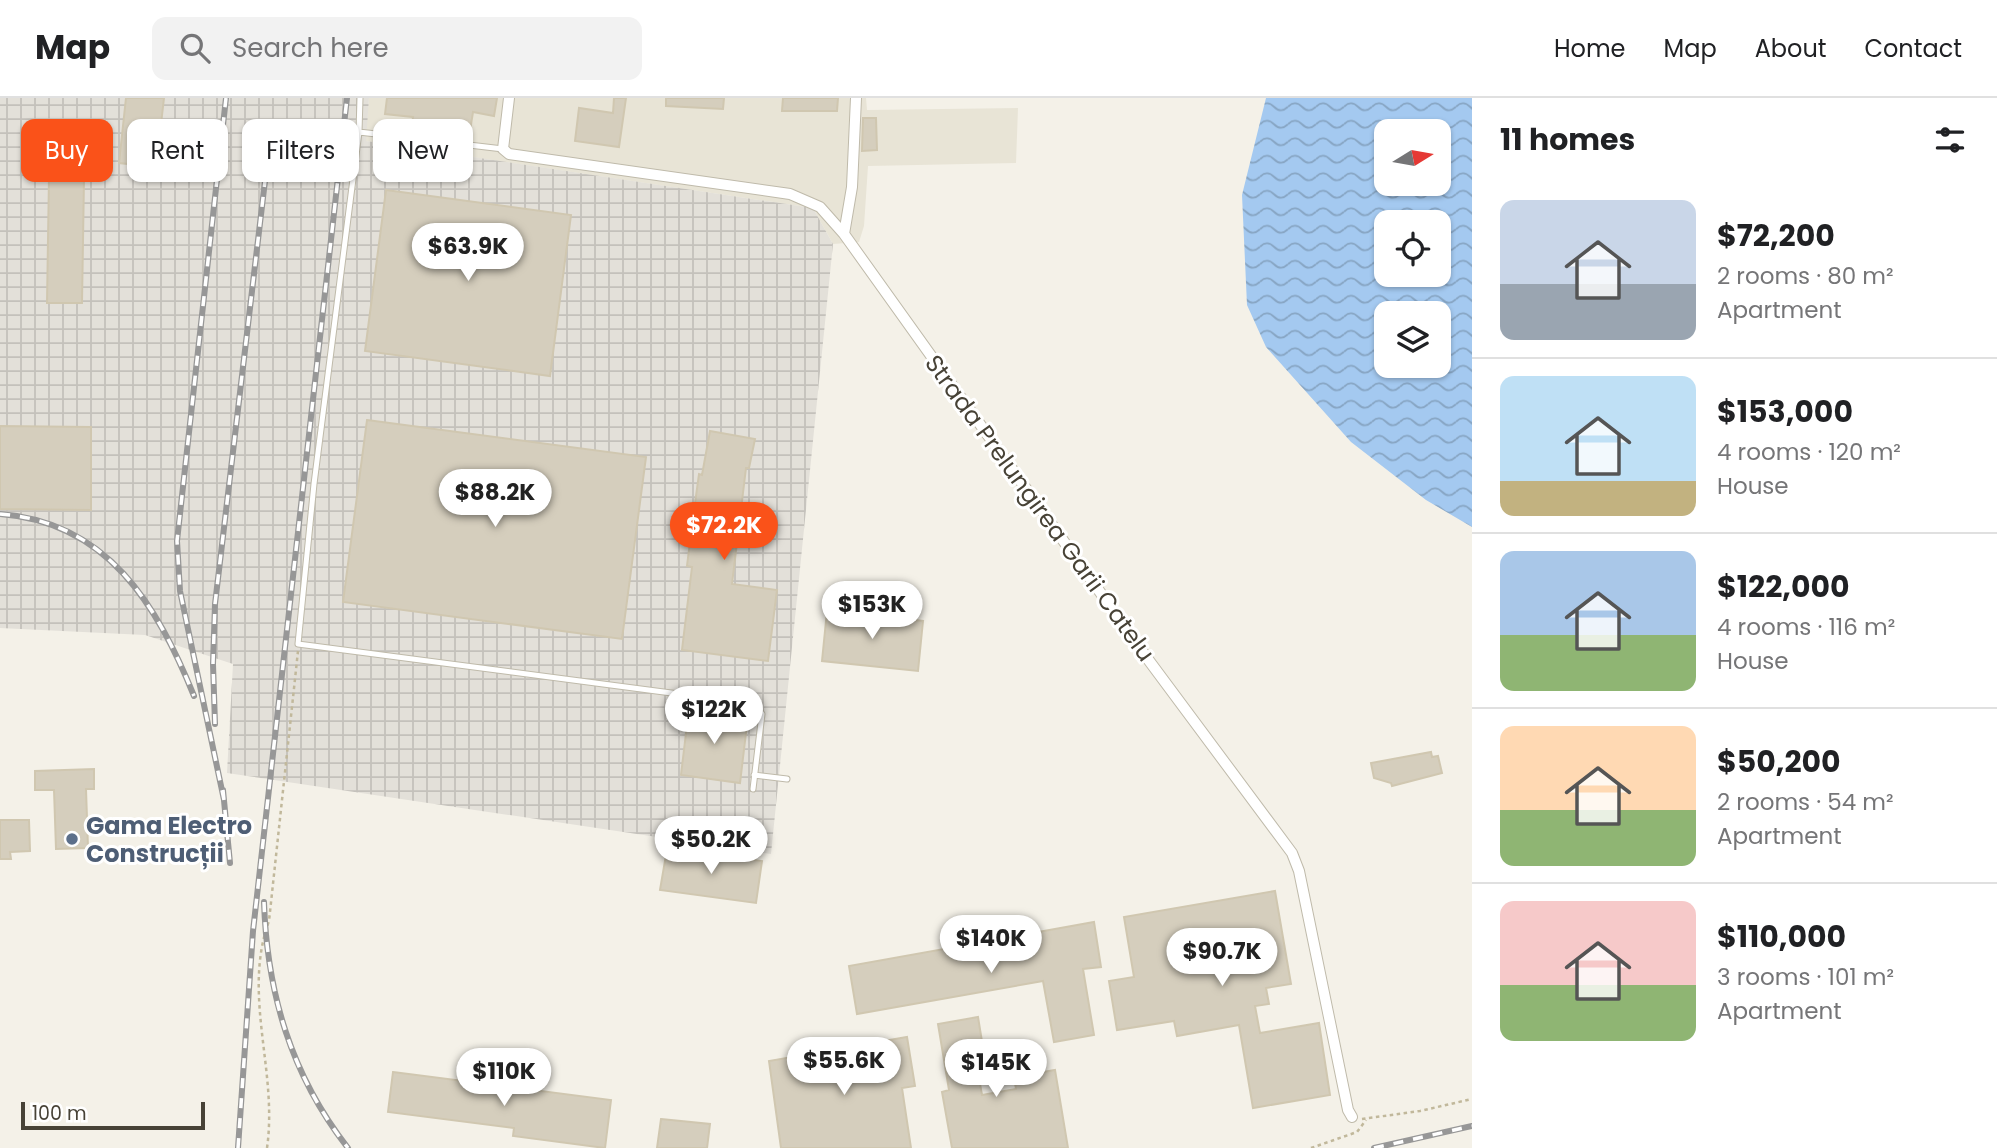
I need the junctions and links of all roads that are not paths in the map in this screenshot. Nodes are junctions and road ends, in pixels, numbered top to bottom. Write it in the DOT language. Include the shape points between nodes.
graph roads {
  1 [pos="360,98"];
  2 [pos="509,98"];
  3 [pos="856,98"];
  4 [pos="359,132"];
  5 [pos="503,149"];
  6 [pos="353,182"];
  7 [pos="844,234"];
  8 [pos="754,775"];
  9 [pos="787,779"];
  10 [pos="753,789"];
  11 [pos="1352,1117"];
  1 -- 4 [label="lane"];
  2 -- 5 [label="street"];
  3 -- 7 [label="street" via="852,187"];
  4 -- 5 [label="lane"];
  5 -- 7 [label="street, Strada Prelungirea Garii Catelu" via="509,154 790,194 820,207"];
  6 -- 8 [label="lane" via="298,644 755,704 762,714"];
  7 -- 11 [label="street, Strada Prelungirea Garii Catelu" via="1292,853"];
  8 -- 9 [label="lane"];
  8 -- 10 [label="lane"];
}
